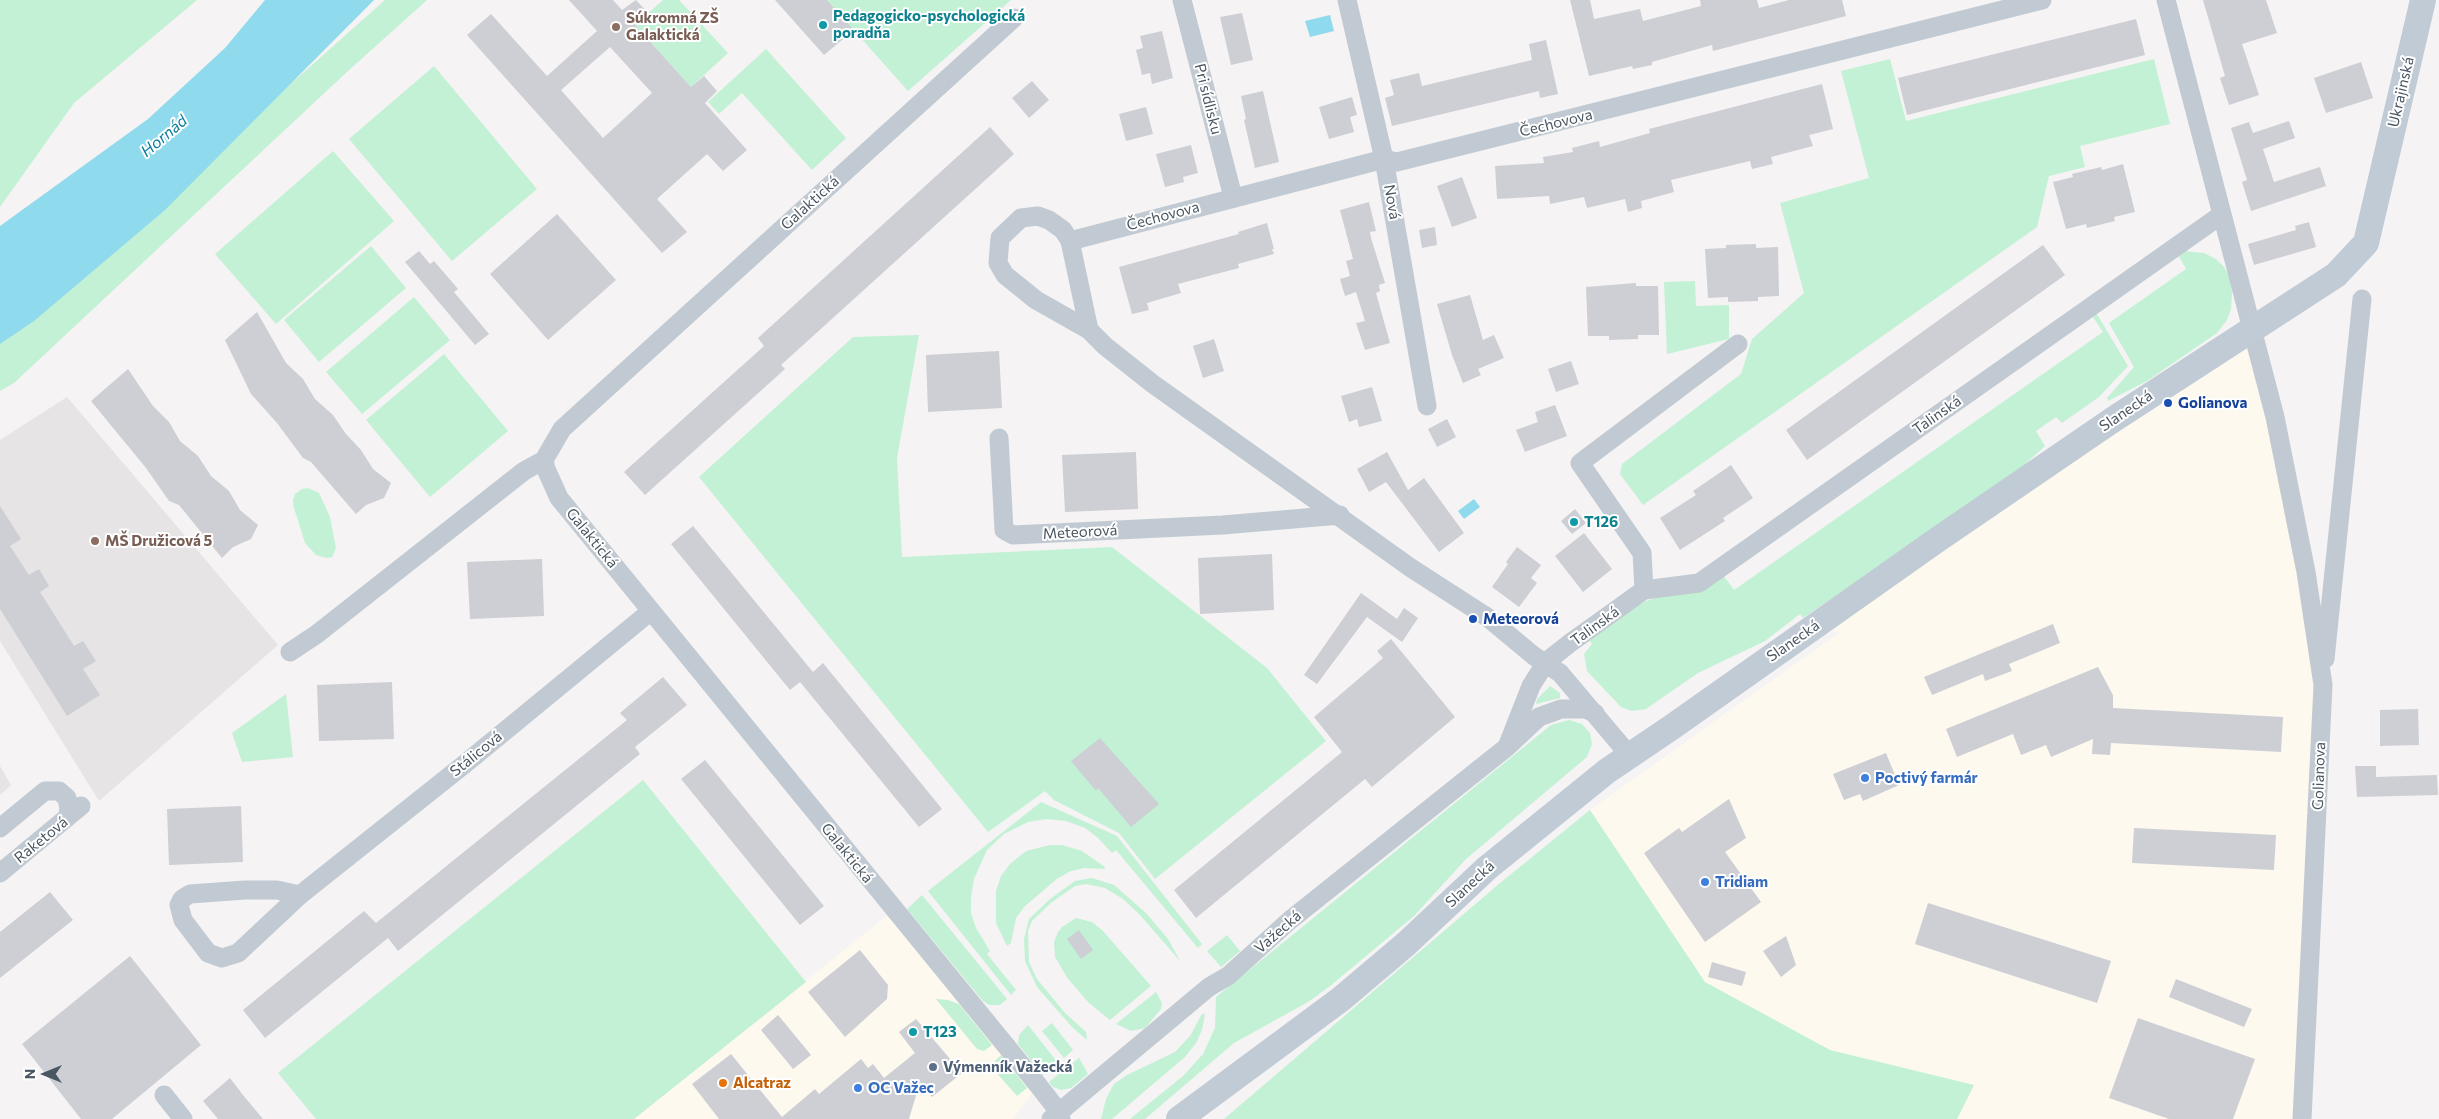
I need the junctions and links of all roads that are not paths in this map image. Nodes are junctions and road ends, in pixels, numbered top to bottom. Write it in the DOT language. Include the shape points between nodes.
graph roads {
  1 [pos="1182,0"];
  2 [pos="1347,0"];
  3 [pos="2042,0"];
  4 [pos="2166,0"];
  5 [pos="2423,0"];
  6 [pos="1014,18"];
  7 [pos="1384,158"];
  8 [pos="2380,185"];
  9 [pos="1233,197"];
  10 [pos="2221,215"];
  11 [pos="1070,241"];
  12 [pos="2362,299"];
  13 [pos="2251,328"];
  14 [pos="1089,330"];
  15 [pos="1738,344"];
  16 [pos="1427,406"];
  17 [pos="999,438"];
  18 [pos="544,460"];
  19 [pos="1340,515"];
  20 [pos="1644,590"];
  21 [pos="651,611"];
  22 [pos="290,652"];
  23 [pos="1546,662"];
  24 [pos="2323,685"];
  25 [pos="1595,713"];
  26 [pos="1506,747"];
  27 [pos="1630,756"];
  28 [pos="0,828"];
  29 [pos="0,873"];
  30 [pos="300,895"];
  31 [pos="164,1096"];
  32 [pos="1189,1115"];
  33 [pos="1061,1117"];
  34 [pos="183,1119"];
  35 [pos="2302,1119"];
  1 -- 9 [label="street, Pri sídlisku"];
  2 -- 7 [label="street, Nová"];
  3 -- 7 [label="street, Čechovova" via="1397,162"];
  4 -- 10 [label="street, Golianova"];
  5 -- 8 [label="main road, Ukrajinská"];
  6 -- 18 [label="street, Galaktická" via="562,429"];
  7 -- 9 [label="street, Čechovova"];
  7 -- 16 [label="street, Nová"];
  8 -- 13 [label="main road, Slanecká" via="2366,243 2336,275"];
  9 -- 11 [label="street, Čechovova"];
  10 -- 13 [label="street, Golianova"];
  10 -- 20 [label="street, Talinská" via="1699,583"];
  11 -- 14 [label="street"];
  11 -- 14 [label="street" via="1063,230 1049,220 1038,216 1021,218 1000,238 998,263 1016,286"];
  12 -- 24 [label="street"];
  13 -- 24 [label="street, Golianova" via="2275,417 2306,572"];
  13 -- 27 [label="main road, Slanecká" via="1937,540"];
  14 -- 19 [label="street" via="1104,346 1153,384"];
  15 -- 20 [label="street" via="1580,464 1642,553"];
  17 -- 19 [label="street, Meteorová" via="1004,530 1013,535 1223,525"];
  18 -- 21 [label="street, Galaktická" via="559,498"];
  18 -- 22 [label="street" via="524,471"];
  19 -- 23 [label="street"];
  20 -- 23 [label="street, Talinská"];
  21 -- 30 [label="street, Stálicová"];
  21 -- 33 [label="street, Galaktická"];
  23 -- 25 [label="street" via="1560,672"];
  23 -- 26 [label="street, Važecká" via="1528,692"];
  24 -- 35 [label="street, Golianova"];
  25 -- 26 [label="street, Važecká" via="1574,708 1549,712"];
  25 -- 27 [label="street"];
  26 -- 33 [label="street, Važecká" via="1289,921 1228,976 1209,987"];
  27 -- 32 [label="main road, Slanecká" via="1487,868 1341,999 1231,1079"];
  28 -- 29 [label="street, Raketová" via="45,790 59,790 74,812"];
  30 -- 30 [label="street, Stálicová" via="277,890 190,894 179,905 183,920 208,952 222,958 238,953"];
  31 -- 34 [label="street"];
}
